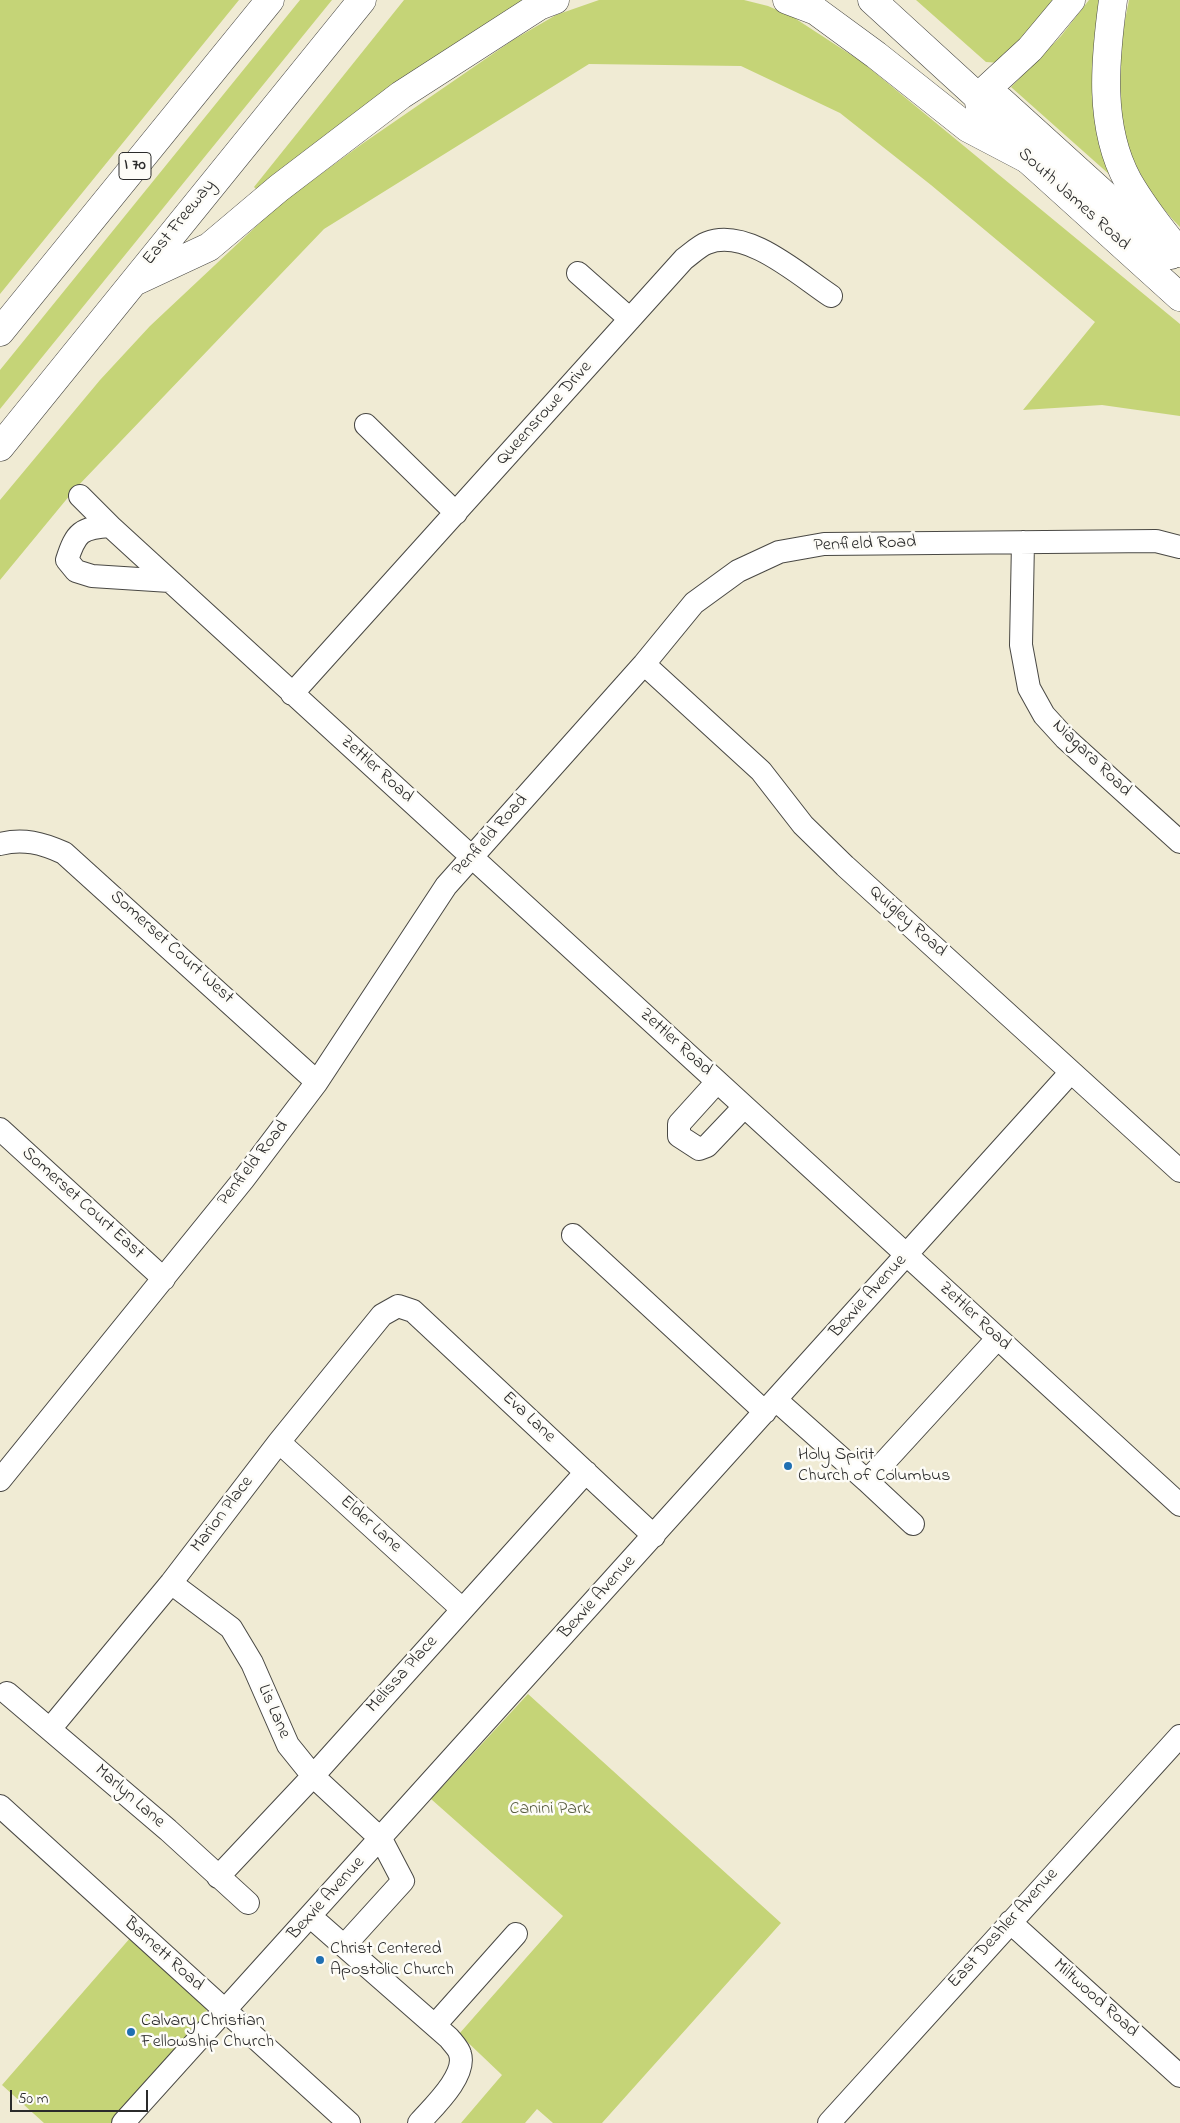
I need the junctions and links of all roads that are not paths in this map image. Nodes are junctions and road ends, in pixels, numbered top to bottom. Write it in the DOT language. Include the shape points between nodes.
graph roads {
  1 [pos="270,0"];
  2 [pos="362,0"];
  3 [pos="555,0"];
  4 [pos="787,0"];
  5 [pos="872,0"];
  6 [pos="1071,0"];
  7 [pos="1113,0"];
  8 [pos="978,96"];
  9 [pos="1029,160"];
  10 [pos="1180,253"];
  11 [pos="1180,263"];
  12 [pos="578,273"];
  13 [pos="130,284"];
  14 [pos="830,296"];
  15 [pos="1180,297"];
  16 [pos="630,319"];
  17 [pos="0,332"];
  18 [pos="366,425"];
  19 [pos="0,447"];
  20 [pos="80,496"];
  21 [pos="456,513"];
  22 [pos="110,526"];
  23 [pos="1023,542"];
  24 [pos="1180,546"];
  25 [pos="170,582"];
  26 [pos="644,664"];
  27 [pos="292,694"];
  28 [pos="1180,842"];
  29 [pos="5,843"];
  30 [pos="472,858"];
  31 [pos="1071,1072"];
  32 [pos="317,1082"];
  33 [pos="717,1082"];
  34 [pos="744,1107"];
  35 [pos="0,1129"];
  36 [pos="1180,1171"];
  37 [pos="573,1235"];
  38 [pos="906,1255"];
  39 [pos="164,1279"];
  40 [pos="398,1306"];
  41 [pos="998,1339"];
  42 [pos="771,1406"];
  43 [pos="279,1442"];
  44 [pos="3,1472"];
  45 [pos="586,1472"];
  46 [pos="867,1481"];
  47 [pos="1180,1505"];
  48 [pos="913,1524"];
  49 [pos="654,1536"];
  50 [pos="171,1583"];
  51 [pos="462,1609"];
  52 [pos="7,1693"];
  53 [pos="50,1729"];
  54 [pos="1180,1736"];
  55 [pos="312,1776"];
  56 [pos="0,1806"];
  57 [pos="381,1839"];
  58 [pos="218,1877"];
  59 [pos="248,1903"];
  60 [pos="311,1917"];
  61 [pos="1010,1922"];
  62 [pos="516,1934"];
  63 [pos="344,1946"];
  64 [pos="225,2012"];
  65 [pos="435,2025"];
  66 [pos="1180,2076"];
  67 [pos="123,2123"];
  68 [pos="349,2123"];
  69 [pos="419,2123"];
  70 [pos="829,2123"];
  1 -- 17 [label="main road, I 70"];
  2 -- 13 [label="main road, East Freeway"];
  3 -- 13 [label="main road" via="539,6 401,95 279,188 209,247"];
  4 -- 9 [label="main road" via="816,12 968,128"];
  5 -- 8 [label="main road, South James Road"];
  6 -- 8 [label="main road" via="1030,49"];
  7 -- 10 [label="main road" via="1105,64 1108,110 1116,147 1128,179 1152,218"];
  8 -- 9 [label="main road, South James Road" via="982,118"];
  8 -- 11 [label="main road, South James Road" via="1000,100"];
  9 -- 15 [label="main road, South James Road"];
  12 -- 16 [label="street"];
  13 -- 19 [label="main road, East Freeway"];
  14 -- 16 [label="street, Queensrowe Drive" via="760,249 734,240 707,243 684,259"];
  16 -- 21 [label="street, Queensrowe Drive"];
  18 -- 21 [label="street"];
  20 -- 22 [label="street, Zettler Road"];
  21 -- 27 [label="street, Queensrowe Drive"];
  22 -- 25 [label="street, Zettler Road"];
  22 -- 25 [label="street" via="87,528 73,542 67,560 76,572"];
  23 -- 24 [label="street, Penfield Road" via="1156,541"];
  23 -- 26 [label="street, Penfield Road" via="824,544 779,552 738,571 694,603"];
  23 -- 28 [label="street, Niagara Road" via="1021,645 1029,688 1044,715 1065,738"];
  25 -- 27 [label="street, Zettler Road"];
  26 -- 30 [label="street, Penfield Road"];
  26 -- 31 [label="street, Quigley Road" via="761,771 803,825 845,866"];
  27 -- 30 [label="street, Zettler Road"];
  29 -- 32 [label="street, Somerset Court West" via="30,841 47,845 78,863"];
  30 -- 32 [label="street, Penfield Road" via="446,886"];
  30 -- 33 [label="street, Zettler Road"];
  31 -- 36 [label="street, Quigley Road"];
  31 -- 38 [label="street, Bexvie Avenue"];
  32 -- 39 [label="street, Penfield Road"];
  33 -- 34 [label="street, Zettler Road"];
  33 -- 34 [label="street" via="680,1124 679,1136 699,1148 707,1146"];
  34 -- 38 [label="street, Zettler Road"];
  35 -- 39 [label="street, Somerset Court East"];
  37 -- 42 [label="street"];
  38 -- 41 [label="street, Zettler Road"];
  38 -- 42 [label="street, Bexvie Avenue"];
  39 -- 44 [label="street, Penfield Road"];
  40 -- 43 [label="street, Marion Place" via="382,1315"];
  40 -- 45 [label="street, Eva Lane" via="413,1311"];
  41 -- 46 [label="street"];
  41 -- 47 [label="street, Zettler Road"];
  42 -- 46 [label="street"];
  42 -- 49 [label="street, Bexvie Avenue"];
  43 -- 50 [label="street, Marion Place"];
  43 -- 51 [label="street, Elder Lane"];
  45 -- 49 [label="street, Eva Lane"];
  45 -- 51 [label="street, Melissa Place"];
  46 -- 48 [label="street"];
  49 -- 57 [label="street, Bexvie Avenue"];
  50 -- 53 [label="street, Marion Place"];
  50 -- 55 [label="street, Lis Lane" via="231,1628 252,1663 288,1745"];
  51 -- 55 [label="street, Melissa Place"];
  52 -- 53 [label="street, Marlyn Lane"];
  53 -- 58 [label="street, Marlyn Lane"];
  54 -- 61 [label="street, East Deshler Avenue"];
  55 -- 57 [label="street, Lis Lane"];
  55 -- 58 [label="street, Melissa Place"];
  56 -- 64 [label="street, Barnett Road"];
  57 -- 60 [label="street, Bexvie Avenue"];
  57 -- 63 [label="street, Lis Lane" via="403,1880"];
  58 -- 59 [label="street, Marlyn Lane"];
  60 -- 63 [label="street"];
  60 -- 64 [label="street, Bexvie Avenue"];
  61 -- 66 [label="street, Miltwood Road"];
  61 -- 70 [label="street, East Deshler Avenue"];
  62 -- 65 [label="street"];
  63 -- 65 [label="street"];
  64 -- 67 [label="street, Bexvie Avenue"];
  64 -- 68 [label="street, Barnett Road"];
  65 -- 69 [label="street" via="460,2054 461,2066 457,2078"];
}
